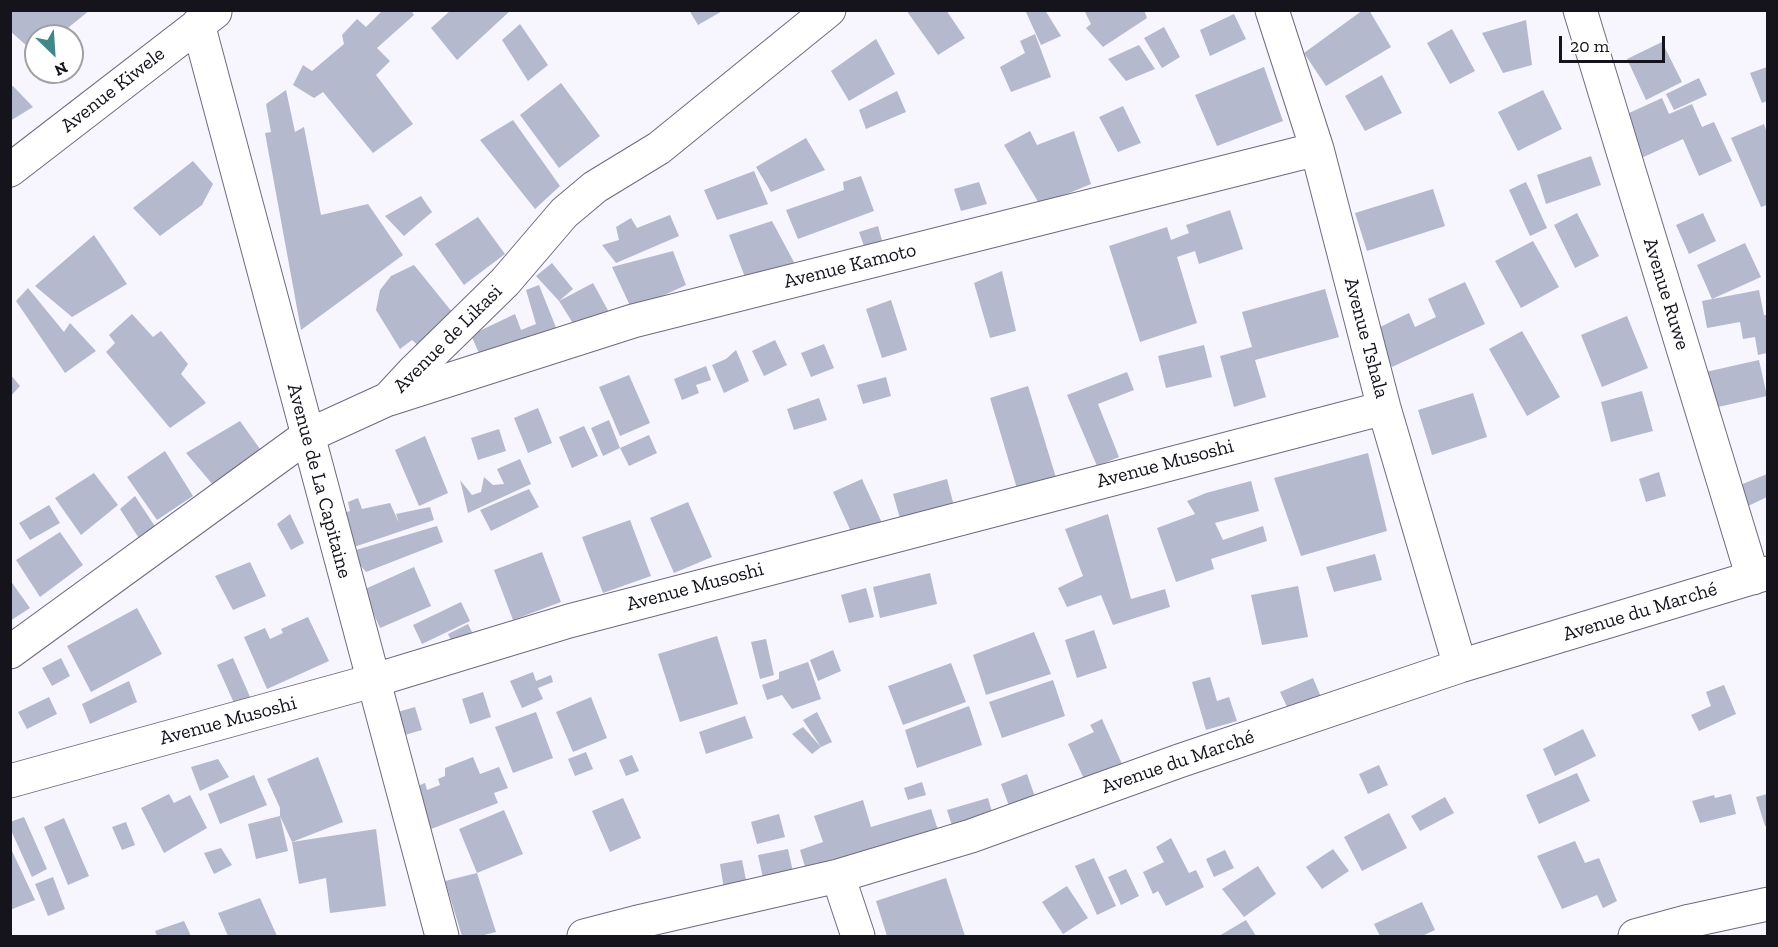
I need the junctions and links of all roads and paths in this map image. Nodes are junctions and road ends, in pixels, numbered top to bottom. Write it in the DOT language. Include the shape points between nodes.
graph roads {
  1 [pos="829,10"];
  2 [pos="1272,10"];
  3 [pos="1580,10"];
  4 [pos="207,17"];
  5 [pos="1317,149"];
  6 [pos="10,170"];
  7 [pos="388,399"];
  8 [pos="1384,408"];
  9 [pos="307,436"];
  10 [pos="1760,575"];
  11 [pos="10,652"];
  12 [pos="1460,666"];
  13 [pos="372,681"];
  14 [pos="10,781"];
  15 [pos="838,876"];
  16 [pos="1767,904"];
  17 [pos="442,936"];
  18 [pos="584,936"];
  19 [pos="858,936"];
  20 [pos="1635,936"];
  1 -- 7 [label="street, Avenue de Likasi" via="659,148 595,187 564,213 505,282"];
  2 -- 5 [label="street, Avenue Tshala"];
  3 -- 10 [label="street, Avenue Ruwe"];
  4 -- 6 [label="street, Avenue Kiwele"];
  4 -- 9 [label="street, Avenue de La Capitaine"];
  5 -- 7 [label="street, Avenue Kamoto" via="633,321"];
  5 -- 8 [label="street, Avenue Tshala"];
  7 -- 9 [label="street, Avenue de Likasi"];
  8 -- 12 [label="street, Avenue Tshala"];
  8 -- 13 [label="street, Avenue Musoshi" via="580,618"];
  9 -- 11 [label="street, Avenue de Likasi"];
  9 -- 13 [label="street, Avenue de La Capitaine"];
  10 -- 12 [label="street, Avenue du Marché"];
  12 -- 15 [label="street, Avenue du Marché" via="971,836"];
  13 -- 14 [label="street, Avenue Musoshi"];
  13 -- 17 [label="street, Avenue de La Capitaine"];
  15 -- 18 [label="street, Avenue du Marché"];
  15 -- 19 [label="street"];
  16 -- 20 [label="street"];
}
